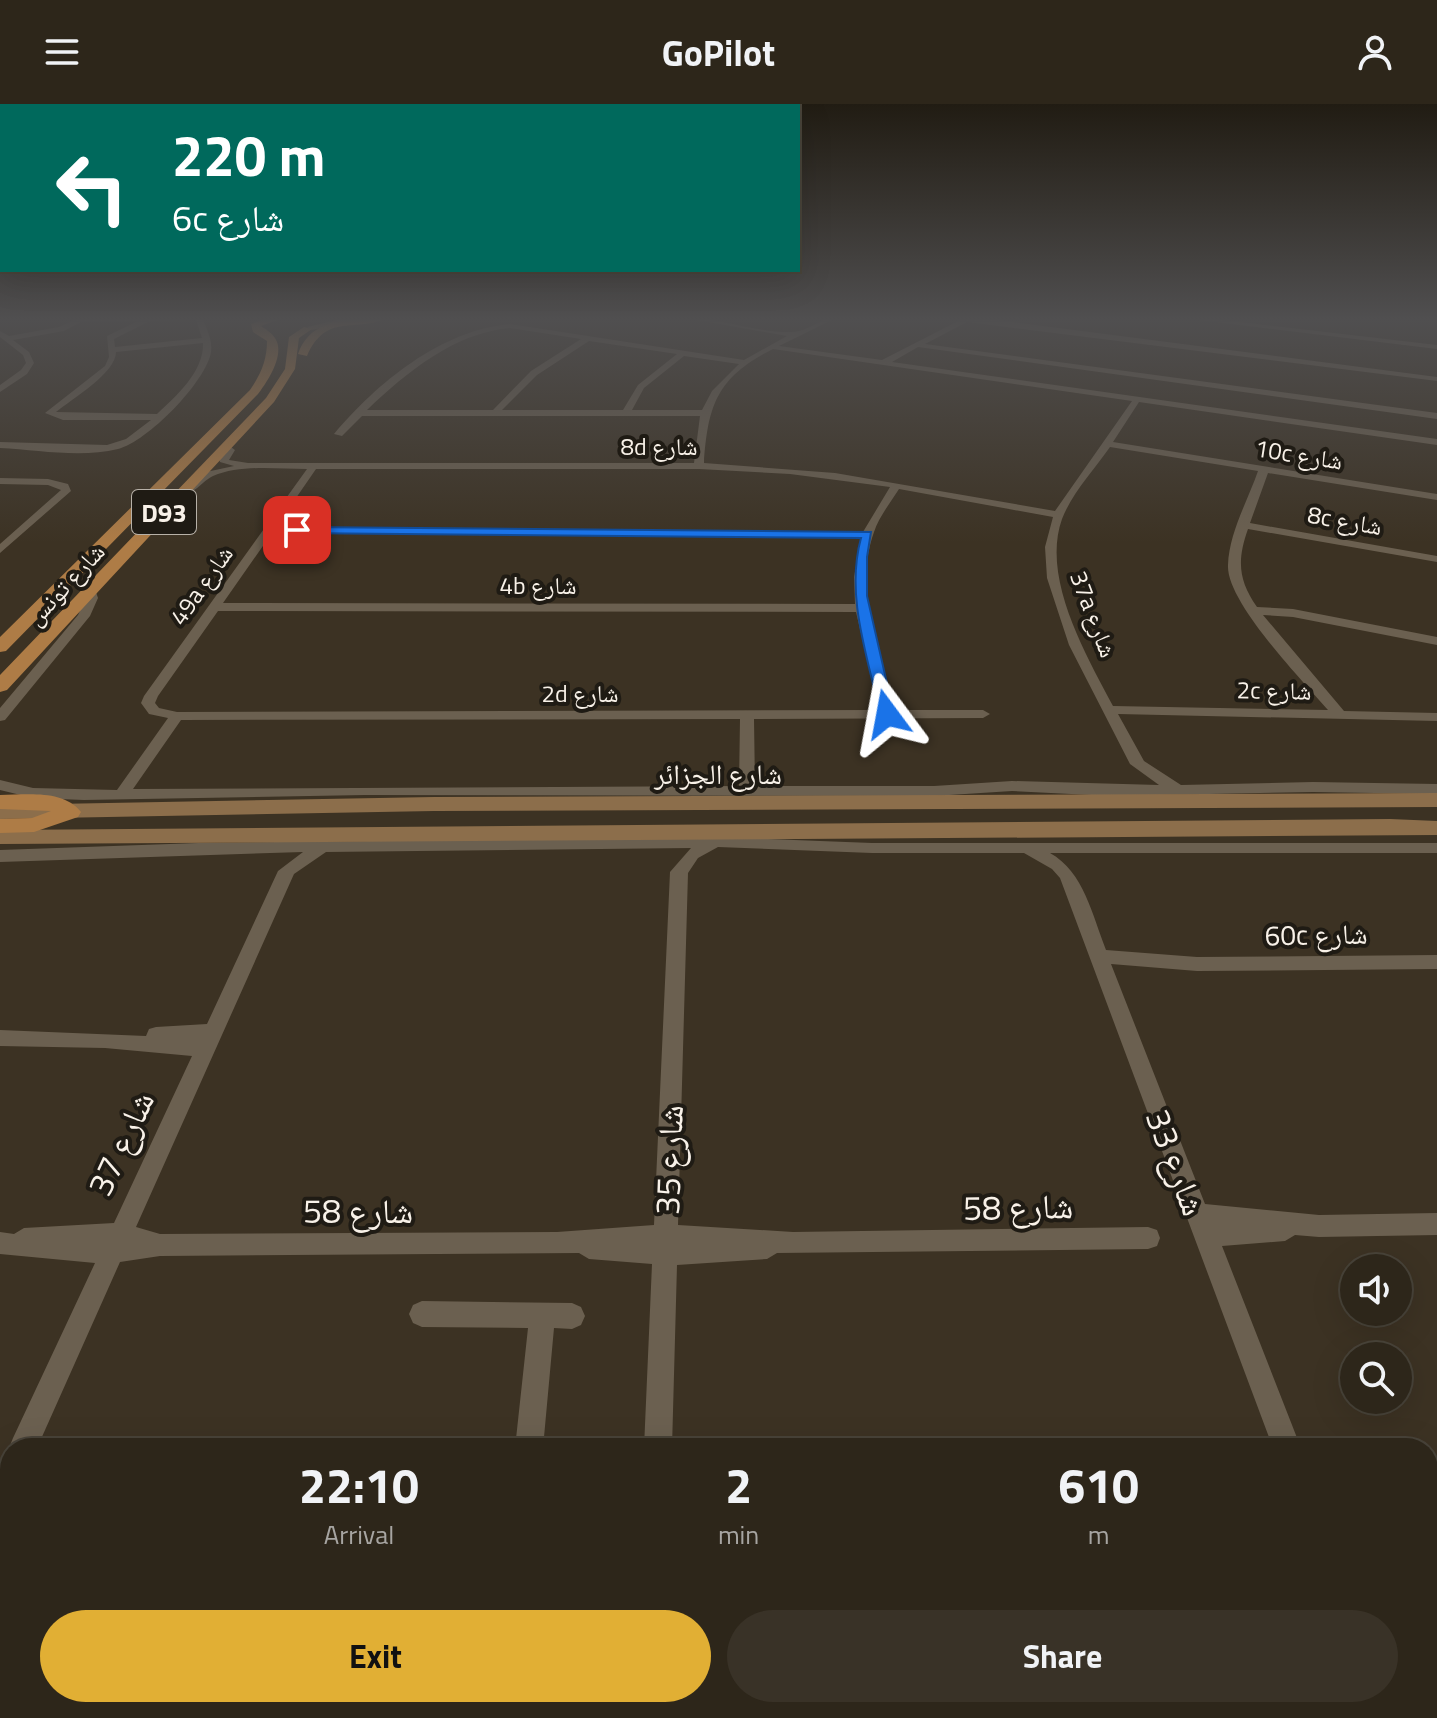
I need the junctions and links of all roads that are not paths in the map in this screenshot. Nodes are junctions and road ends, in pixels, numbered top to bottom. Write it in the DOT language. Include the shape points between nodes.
graph roads {
  1 [pos="76,392"];
  2 [pos="182,392"];
  3 [pos="254,392"];
  4 [pos="276,392"];
  5 [pos="381,392"];
  6 [pos="515,392"];
  7 [pos="638,392"];
  8 [pos="717,392"];
  9 [pos="1090,392"];
  10 [pos="1264,392"];
  11 [pos="1137,399"];
  12 [pos="358,413"];
  13 [pos="495,413"];
  14 [pos="626,413"];
  15 [pos="705,413"];
  16 [pos="1437,416"];
  17 [pos="157,417"];
  18 [pos="339,434"];
  19 [pos="1437,442"];
  20 [pos="1108,444"];
  21 [pos="0,445"];
  22 [pos="225,447"];
  23 [pos="699,466"];
  24 [pos="256,467"];
  25 [pos="313,467"];
  26 [pos="1264,469"];
  27 [pos="0,481"];
  28 [pos="896,485"];
  29 [pos="179,495"];
  30 [pos="1437,497"];
  31 [pos="1059,515"];
  32 [pos="1245,525"];
  33 [pos="266,530"];
  34 [pos="867,535"];
  35 [pos="0,550"];
  36 [pos="1437,559"];
  37 [pos="90,589"];
  38 [pos="212,607"];
  39 [pos="863,608"];
  40 [pos="1254,611"];
  41 [pos="1437,641"];
  42 [pos="0,647"];
  43 [pos="0,686"];
  44 [pos="1110,710"];
  45 [pos="1338,713"];
  46 [pos="887,714"];
  47 [pos="983,714"];
  48 [pos="747,715"];
  49 [pos="177,716"];
  50 [pos="0,717"];
  51 [pos="1437,717"];
  52 [pos="1138,764"];
  53 [pos="0,785"];
  54 [pos="1313,787"];
  55 [pos="1181,789"];
  56 [pos="1437,789"];
  57 [pos="552,791"];
  58 [pos="1127,791"];
  59 [pos="747,792"];
  60 [pos="122,794"];
  61 [pos="1344,799"];
  62 [pos="1437,800"];
  63 [pos="0,802"];
  64 [pos="512,804"];
  65 [pos="0,812"];
  66 [pos="70,812"];
  67 [pos="1437,818"];
  68 [pos="0,826"];
  69 [pos="1390,826"];
  70 [pos="1175,828"];
  71 [pos="1437,828"];
  72 [pos="179,834"];
  73 [pos="0,837"];
  74 [pos="1437,837"];
  75 [pos="716,842"];
  76 [pos="648,843"];
  77 [pos="1023,846"];
  78 [pos="253,847"];
  79 [pos="322,847"];
  80 [pos="1087,847"];
  81 [pos="1142,847"];
  82 [pos="198,848"];
  83 [pos="1437,848"];
  84 [pos="0,856"];
  85 [pos="287,871"];
  86 [pos="679,872"];
  87 [pos="1068,876"];
  88 [pos="1437,962"];
  89 [pos="1102,963"];
  90 [pos="0,1038"];
  91 [pos="207,1040"];
  92 [pos="1437,1224"];
  93 [pos="1202,1225"];
  94 [pos="1148,1238"];
  95 [pos="0,1243"];
  96 [pos="114,1244"];
  97 [pos="665,1245"];
  98 [pos="422,1314"];
  99 [pos="542,1315"];
  100 [pos="572,1316"];
  101 [pos="27,1438"];
  102 [pos="530,1438"];
  103 [pos="658,1438"];
  104 [pos="1283,1438"];
  1 -- 17 [label="street" via="49,413"];
  2 -- 17 [label="street"];
  3 -- 42 [label="main road, شارع تونس / D93"];
  4 -- 22 [label="main road, شارع تونس / D93"];
  5 -- 12 [label="street"];
  6 -- 13 [label="street"];
  7 -- 14 [label="street"];
  8 -- 15 [label="street"];
  9 -- 11 [label="street"];
  10 -- 16 [label="street"];
  11 -- 19 [label="street"];
  11 -- 20 [label="street, 37a شارع"];
  12 -- 13 [label="street"];
  12 -- 18 [label="street"];
  13 -- 14 [label="street"];
  14 -- 15 [label="street"];
  15 -- 23 [label="street"];
  17 -- 21 [label="street" via="130,441 114,447"];
  20 -- 26 [label="street, 10c شارع"];
  20 -- 31 [label="street, 37a شارع"];
  22 -- 24 [label="street, 8d شارع" via="230,450 225,462"];
  22 -- 29 [label="main road, شارع تونس / D93"];
  23 -- 25 [label="street, 8d شارع"];
  23 -- 28 [label="street, 8d شارع" via="795,471"];
  24 -- 25 [label="street, 8d شارع"];
  24 -- 29 [label="street, 8d شارع" via="210,474"];
  25 -- 33 [label="street, 49a شارع"];
  26 -- 30 [label="street, 10c شارع"];
  26 -- 32 [label="street"];
  27 -- 35 [label="street" via="53,483 66,491"];
  28 -- 31 [label="street, 8d شارع"];
  28 -- 34 [label="street"];
  29 -- 37 [label="main road, شارع تونس / D93"];
  31 -- 44 [label="street, 37a شارع" via="1050,556 1057,597"];
  32 -- 36 [label="street, 8c شارع"];
  32 -- 40 [label="street" via="1233,568"];
  33 -- 34 [label="street"];
  33 -- 38 [label="street, 49a شارع"];
  34 -- 39 [label="street" via="860,570"];
  37 -- 43 [label="main road, شارع تونس / D93"];
  37 -- 50 [label="street" via="84,616"];
  38 -- 39 [label="street, 4b شارع"];
  38 -- 49 [label="street, 49a شارع" via="149,699 154,711"];
  39 -- 46 [label="street"];
  40 -- 41 [label="street" via="1293,613"];
  40 -- 45 [label="street"];
  44 -- 45 [label="street, 2c شارع"];
  44 -- 52 [label="street, 37a شارع"];
  45 -- 51 [label="street, 2c شارع"];
  46 -- 47 [label="street, 2d شارع"];
  46 -- 48 [label="street, 2d شارع"];
  48 -- 49 [label="street, 2d شارع"];
  48 -- 59 [label="street"];
  49 -- 60 [label="street"];
  52 -- 55 [label="street"];
  52 -- 58 [label="street" via="1138,778"];
  53 -- 60 [label="street" via="21,792"];
  54 -- 55 [label="street"];
  54 -- 56 [label="street"];
  54 -- 61 [label="main road"];
  55 -- 58 [label="street"];
  57 -- 59 [label="street"];
  57 -- 60 [label="street"];
  57 -- 64 [label="main road"];
  58 -- 59 [label="street" via="1012,786"];
  61 -- 62 [label="main road, شارع الجزائر"];
  61 -- 64 [label="main road, شارع الجزائر"];
  63 -- 66 [label="main road" via="50,802"];
  64 -- 66 [label="main road, شارع الجزائر"];
  65 -- 66 [label="main road, شارع الجزائر"];
  66 -- 68 [label="main road" via="34,825"];
  67 -- 69 [label="main road" via="1404,817"];
  69 -- 70 [label="main road, شارع الجزائر"];
  69 -- 71 [label="main road, شارع الجزائر"];
  69 -- 74 [label="main road"];
  70 -- 72 [label="main road, شارع الجزائر"];
  70 -- 81 [label="main road"];
  72 -- 73 [label="main road, شارع الجزائر"];
  72 -- 82 [label="main road"];
  75 -- 76 [label="street"];
  75 -- 77 [label="street"];
  75 -- 86 [label="street" via="692,854"];
  76 -- 79 [label="street"];
  76 -- 86 [label="street"];
  77 -- 80 [label="street"];
  77 -- 87 [label="street"];
  78 -- 79 [label="street"];
  78 -- 82 [label="street"];
  78 -- 85 [label="street" via="275,854"];
  79 -- 85 [label="street"];
  80 -- 81 [label="street"];
  80 -- 87 [label="street" via="1071,862"];
  81 -- 83 [label="street"];
  82 -- 84 [label="street"];
  85 -- 91 [label="street, شارع 37"];
  86 -- 97 [label="street, شارع 35"];
  87 -- 89 [label="street, شارع 33"];
  88 -- 89 [label="street, 60c شارع"];
  89 -- 93 [label="street, شارع 33"];
  90 -- 91 [label="street"];
  91 -- 96 [label="street, شارع 37"];
  92 -- 93 [label="street"];
  93 -- 104 [label="street, شارع 33"];
  94 -- 97 [label="street, شارع 58" via="793,1243 736,1252"];
  95 -- 96 [label="street, شارع 58" via="52,1250"];
  96 -- 97 [label="street, شارع 58"];
  96 -- 101 [label="street, شارع 37"];
  97 -- 103 [label="street, شارع 35"];
  98 -- 99 [label="street"];
  99 -- 100 [label="street"];
  99 -- 102 [label="street"];
}
